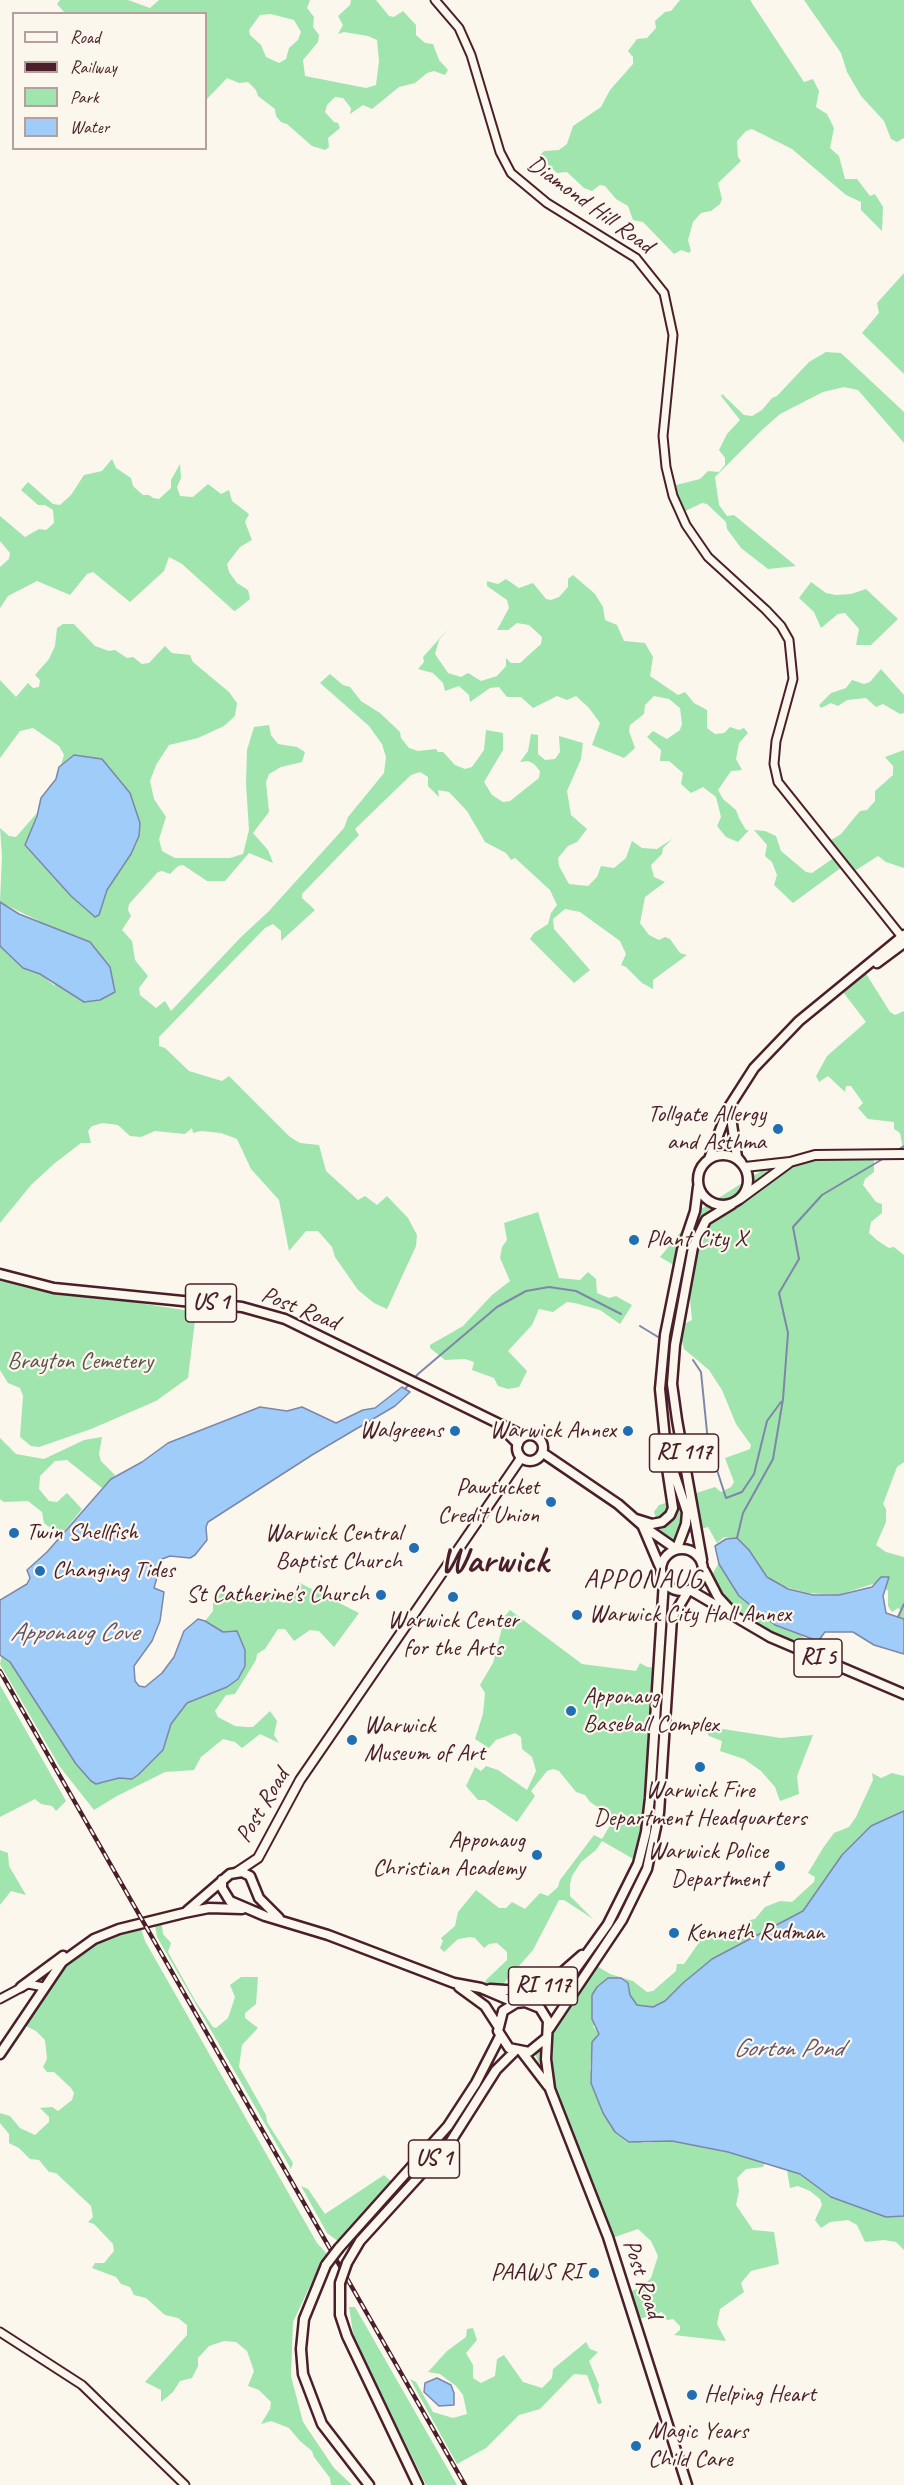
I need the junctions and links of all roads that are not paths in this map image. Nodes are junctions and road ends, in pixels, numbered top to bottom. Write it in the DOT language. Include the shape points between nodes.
graph roads {
  1 [pos="435,0"];
  2 [pos="903,939"];
  3 [pos="729,1107"];
  4 [pos="904,1154"];
  5 [pos="709,1159"];
  6 [pos="790,1162"];
  7 [pos="743,1165"];
  8 [pos="698,1187"];
  9 [pos="736,1202"];
  10 [pos="0,1274"];
  11 [pos="498,1424"];
  12 [pos="524,1436"];
  13 [pos="518,1444"];
  14 [pos="666,1449"];
  15 [pos="541,1456"];
  16 [pos="521,1458"];
  17 [pos="636,1519"];
  18 [pos="643,1526"];
  19 [pos="677,1549"];
  20 [pos="702,1560"];
  21 [pos="660,1568"];
  22 [pos="704,1570"];
  23 [pos="664,1581"];
  24 [pos="689,1590"];
  25 [pos="736,1616"];
  26 [pos="904,1694"];
  27 [pos="237,1872"];
  28 [pos="222,1880"];
  29 [pos="184,1913"];
  30 [pos="265,1916"];
  31 [pos="279,1918"];
  32 [pos="80,1947"];
  33 [pos="591,1947"];
  34 [pos="454,1983"];
  35 [pos="21,1987"];
  36 [pos="44,1988"];
  37 [pos="481,1988"];
  38 [pos="0,1999"];
  39 [pos="521,2002"];
  40 [pos="498,2026"];
  41 [pos="548,2030"];
  42 [pos="500,2036"];
  43 [pos="545,2039"];
  44 [pos="518,2051"];
  45 [pos="0,2054"];
  46 [pos="550,2089"];
  47 [pos="0,2332"];
  48 [pos="185,2485"];
  49 [pos="369,2485"];
  50 [pos="418,2485"];
  51 [pos="687,2485"];
  1 -- 2 [label="street, Diamond Hill Road" via="459,28 471,55 500,153 510,173 547,203 636,258 664,293 673,335 663,436 673,496 686,525 708,557 766,610 789,640 793,679 776,741 774,764 778,782"];
  2 -- 3 [label="main road" via="799,1021 754,1068"];
  3 -- 5 [label="main road"];
  3 -- 7 [label="main road" via="737,1156"];
  4 -- 6 [label="main road" via="815,1155"];
  5 -- 7 [label="main road" via="725,1155"];
  5 -- 8 [label="main road" via="700,1168"];
  6 -- 7 [label="main road"];
  6 -- 9 [label="main road"];
  7 -- 9 [label="main road" via="748,1184"];
  8 -- 9 [label="main road" via="707,1201 724,1206"];
  8 -- 14 [label="main road, RI 117" via="665,1335 660,1389"];
  9 -- 20 [label="main road, RI 117" via="706,1220 693,1247 675,1345 672,1384"];
  10 -- 11 [label="main road, Post Road / US 1" via="54,1288 242,1307 285,1319"];
  11 -- 12 [label="main road, Post Road / US 1"];
  11 -- 13 [label="main road, Post Road / US 1"];
  12 -- 13 [label="main road"];
  12 -- 15 [label="main road, US 1" via="538,1437 544,1447"];
  13 -- 16 [label="main road"];
  14 -- 17 [label="main road" via="665,1467 673,1508 662,1522 652,1524"];
  14 -- 19 [label="main road, RI 117" via="687,1512 687,1524"];
  15 -- 16 [label="main road, US 1" via="532,1461"];
  15 -- 17 [label="main road, US 1" via="592,1485"];
  16 -- 27 [label="main road, Post Road" via="300,1780 258,1858"];
  17 -- 18 [label="main road, US 1"];
  18 -- 19 [label="main road, US 1"];
  18 -- 21 [label="main road, US 1"];
  19 -- 20 [label="main road, US 1" via="692,1550"];
  19 -- 21 [label="main road, RI 117" via="668,1553"];
  20 -- 22 [label="main road"];
  21 -- 23 [label="main road, US 1"];
  22 -- 24 [label="main road" via="700,1582"];
  22 -- 25 [label="main road, RI 5" via="718,1597"];
  23 -- 24 [label="main road" via="679,1591"];
  23 -- 33 [label="main road, US 1" via="646,1832 625,1895"];
  24 -- 25 [label="main road, RI 5"];
  24 -- 41 [label="main road, Post Road" via="672,1618 659,1813 647,1869 622,1920"];
  25 -- 26 [label="main road, RI 5" via="770,1637"];
  27 -- 28 [label="main road, Post Road / RI 117"];
  27 -- 31 [label="main road, Post Road / RI 117" via="250,1876 259,1898"];
  28 -- 29 [label="main road, RI 117"];
  28 -- 30 [label="main road, Post Road" via="230,1901"];
  29 -- 30 [label="main road, RI 117" via="225,1907"];
  29 -- 32 [label="main road, RI 117" via="119,1929"];
  30 -- 31 [label="main road, Post Road / RI 117"];
  31 -- 34 [label="main road, Post Road / RI 117"];
  32 -- 35 [label="main road"];
  32 -- 36 [label="main road, RI 117" via="62,1962"];
  33 -- 37 [label="main road, RI 117" via="560,1975 539,1987 522,1991"];
  33 -- 39 [label="main road, US 1" via="561,1988"];
  34 -- 37 [label="main road, RI 117"];
  34 -- 40 [label="main road, RI 117" via="485,2006"];
  35 -- 36 [label="street" via="28,1984"];
  35 -- 38 [label="street"];
  36 -- 45 [label="main road, RI 117"];
  37 -- 39 [label="main road"];
  39 -- 40 [label="main road" via="504,2011"];
  39 -- 41 [label="main road" via="533,2004 545,2014"];
  40 -- 42 [label="main road"];
  41 -- 43 [label="main road, Post Road"];
  42 -- 44 [label="main road, Post Road"];
  42 -- 49 [label="main road, US 1, bridge" via="448,2126 326,2265 304,2319 303,2374 322,2424"];
  43 -- 44 [label="main road, US 1" via="535,2049"];
  43 -- 46 [label="main road, Post Road"];
  44 -- 46 [label="main road, Post Road"];
  44 -- 50 [label="main road, US 1, bridge" via="496,2070 451,2141 360,2241 340,2283 340,2315 346,2336"];
  46 -- 51 [label="main road, Post Road" via="608,2237"];
  47 -- 48 [label="street" via="82,2385"];
}
